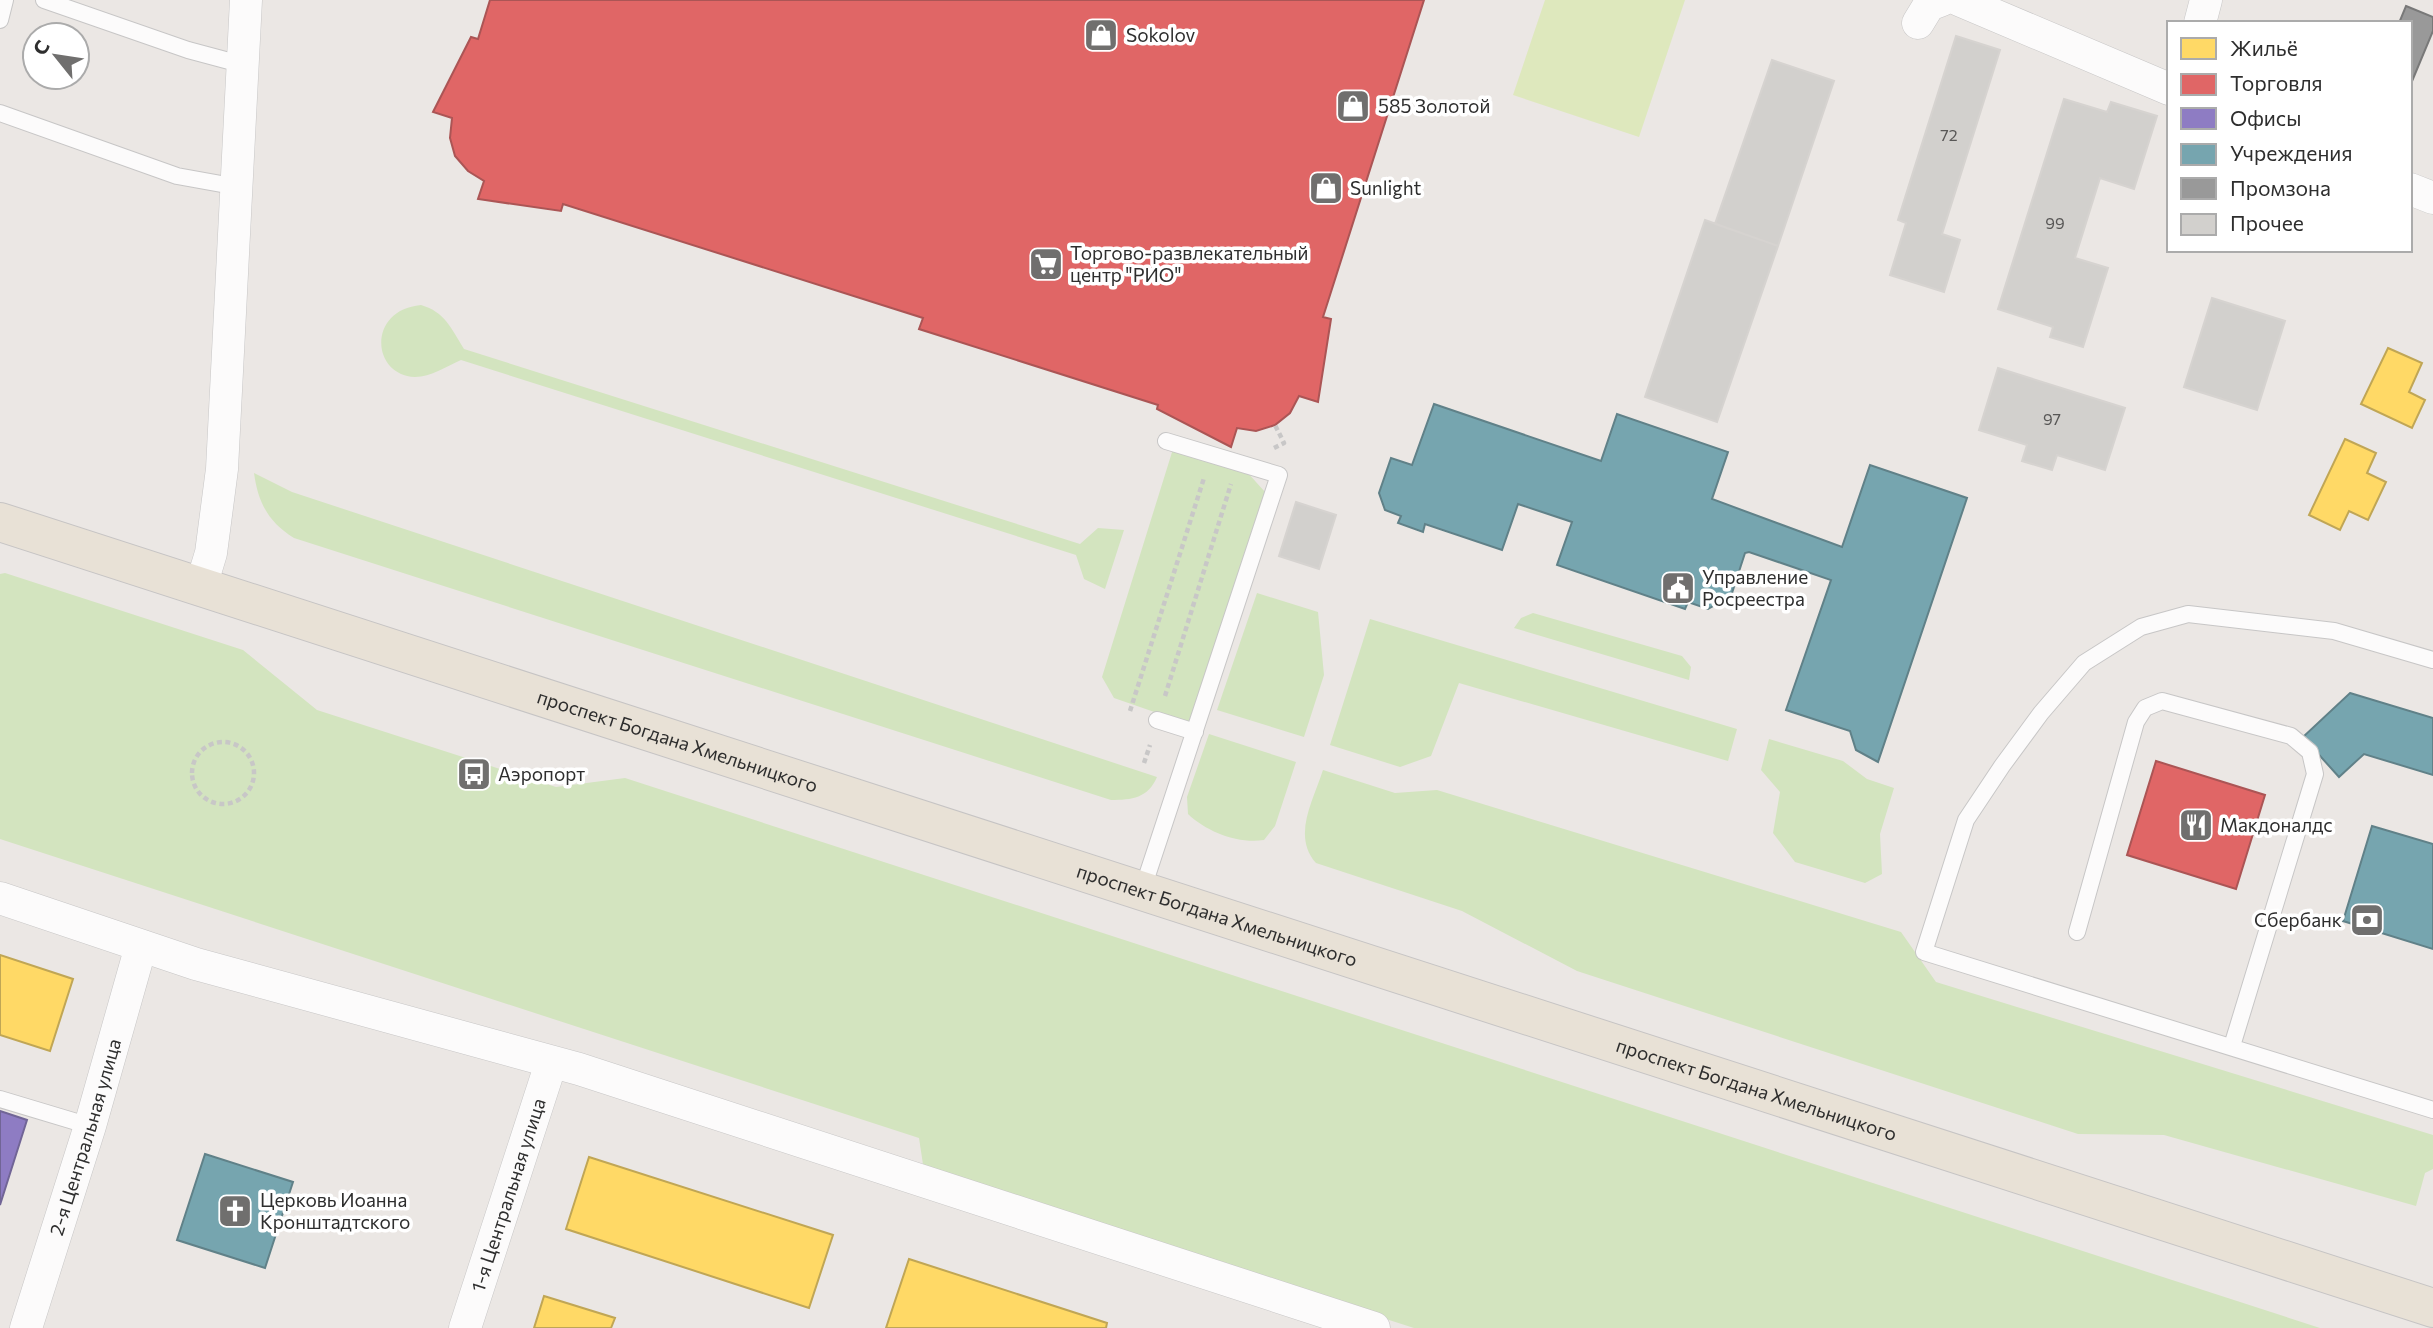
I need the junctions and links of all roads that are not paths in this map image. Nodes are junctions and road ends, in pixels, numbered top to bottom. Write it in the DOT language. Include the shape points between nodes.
graph roads {
  1 [pos="5,0"];
  2 [pos="44,0"];
  3 [pos="246,0"];
  4 [pos="1941,0"];
  5 [pos="1959,0"];
  6 [pos="2206,0"];
  7 [pos="0,20"];
  8 [pos="2201,21"];
  9 [pos="1917,23"];
  10 [pos="244,65"];
  11 [pos="2167,88"];
  12 [pos="0,113"];
  13 [pos="237,187"];
  14 [pos="2412,190"];
  15 [pos="2433,198"];
  16 [pos="1166,441"];
  17 [pos="0,522"];
  18 [pos="201,586"];
  19 [pos="2433,660"];
  20 [pos="1157,720"];
  21 [pos="1195,732"];
  22 [pos="1142,891"];
  23 [pos="0,898"];
  24 [pos="2077,932"];
  25 [pos="141,946"];
  26 [pos="2232,1046"];
  27 [pos="551,1063"];
  28 [pos="0,1099"];
  29 [pos="2433,1110"];
  30 [pos="90,1126"];
  31 [pos="2433,1308"];
  32 [pos="26,1328"];
  33 [pos="465,1328"];
  34 [pos="1374,1328"];
  1 -- 7 [label="lane"];
  2 -- 10 [label="lane"];
  3 -- 10 [label="street"];
  4 -- 9 [label="street" via="1928,5"];
  5 -- 11 [label="street"];
  6 -- 8 [label="street"];
  10 -- 13 [label="street"];
  12 -- 13 [label="lane" via="177,176"];
  13 -- 18 [label="street" via="222,469 211,553"];
  14 -- 15 [label="street"];
  16 -- 21 [label="lane" via="1279,475"];
  17 -- 18 [label="main road, проспект Богдана Хмельницкого"];
  18 -- 22 [label="main road, проспект Богдана Хмельницкого"];
  19 -- 26 [label="lane" via="2334,631 2188,614 2141,628 2084,663 2040,713 1966,820 1924,952"];
  20 -- 21 [label="lane"];
  21 -- 22 [label="lane"];
  22 -- 31 [label="main road, проспект Богдана Хмельницкого"];
  23 -- 25 [label="street"];
  24 -- 26 [label="lane" via="2136,722 2145,708 2162,701 2291,736 2310,752 2315,774"];
  25 -- 27 [label="street"];
  25 -- 30 [label="street, 2-я Центральная улица"];
  26 -- 29 [label="lane"];
  27 -- 33 [label="street, 1-я Центральная улица"];
  27 -- 34 [label="street"];
  28 -- 30 [label="lane"];
  30 -- 32 [label="street, 2-я Центральная улица"];
}
